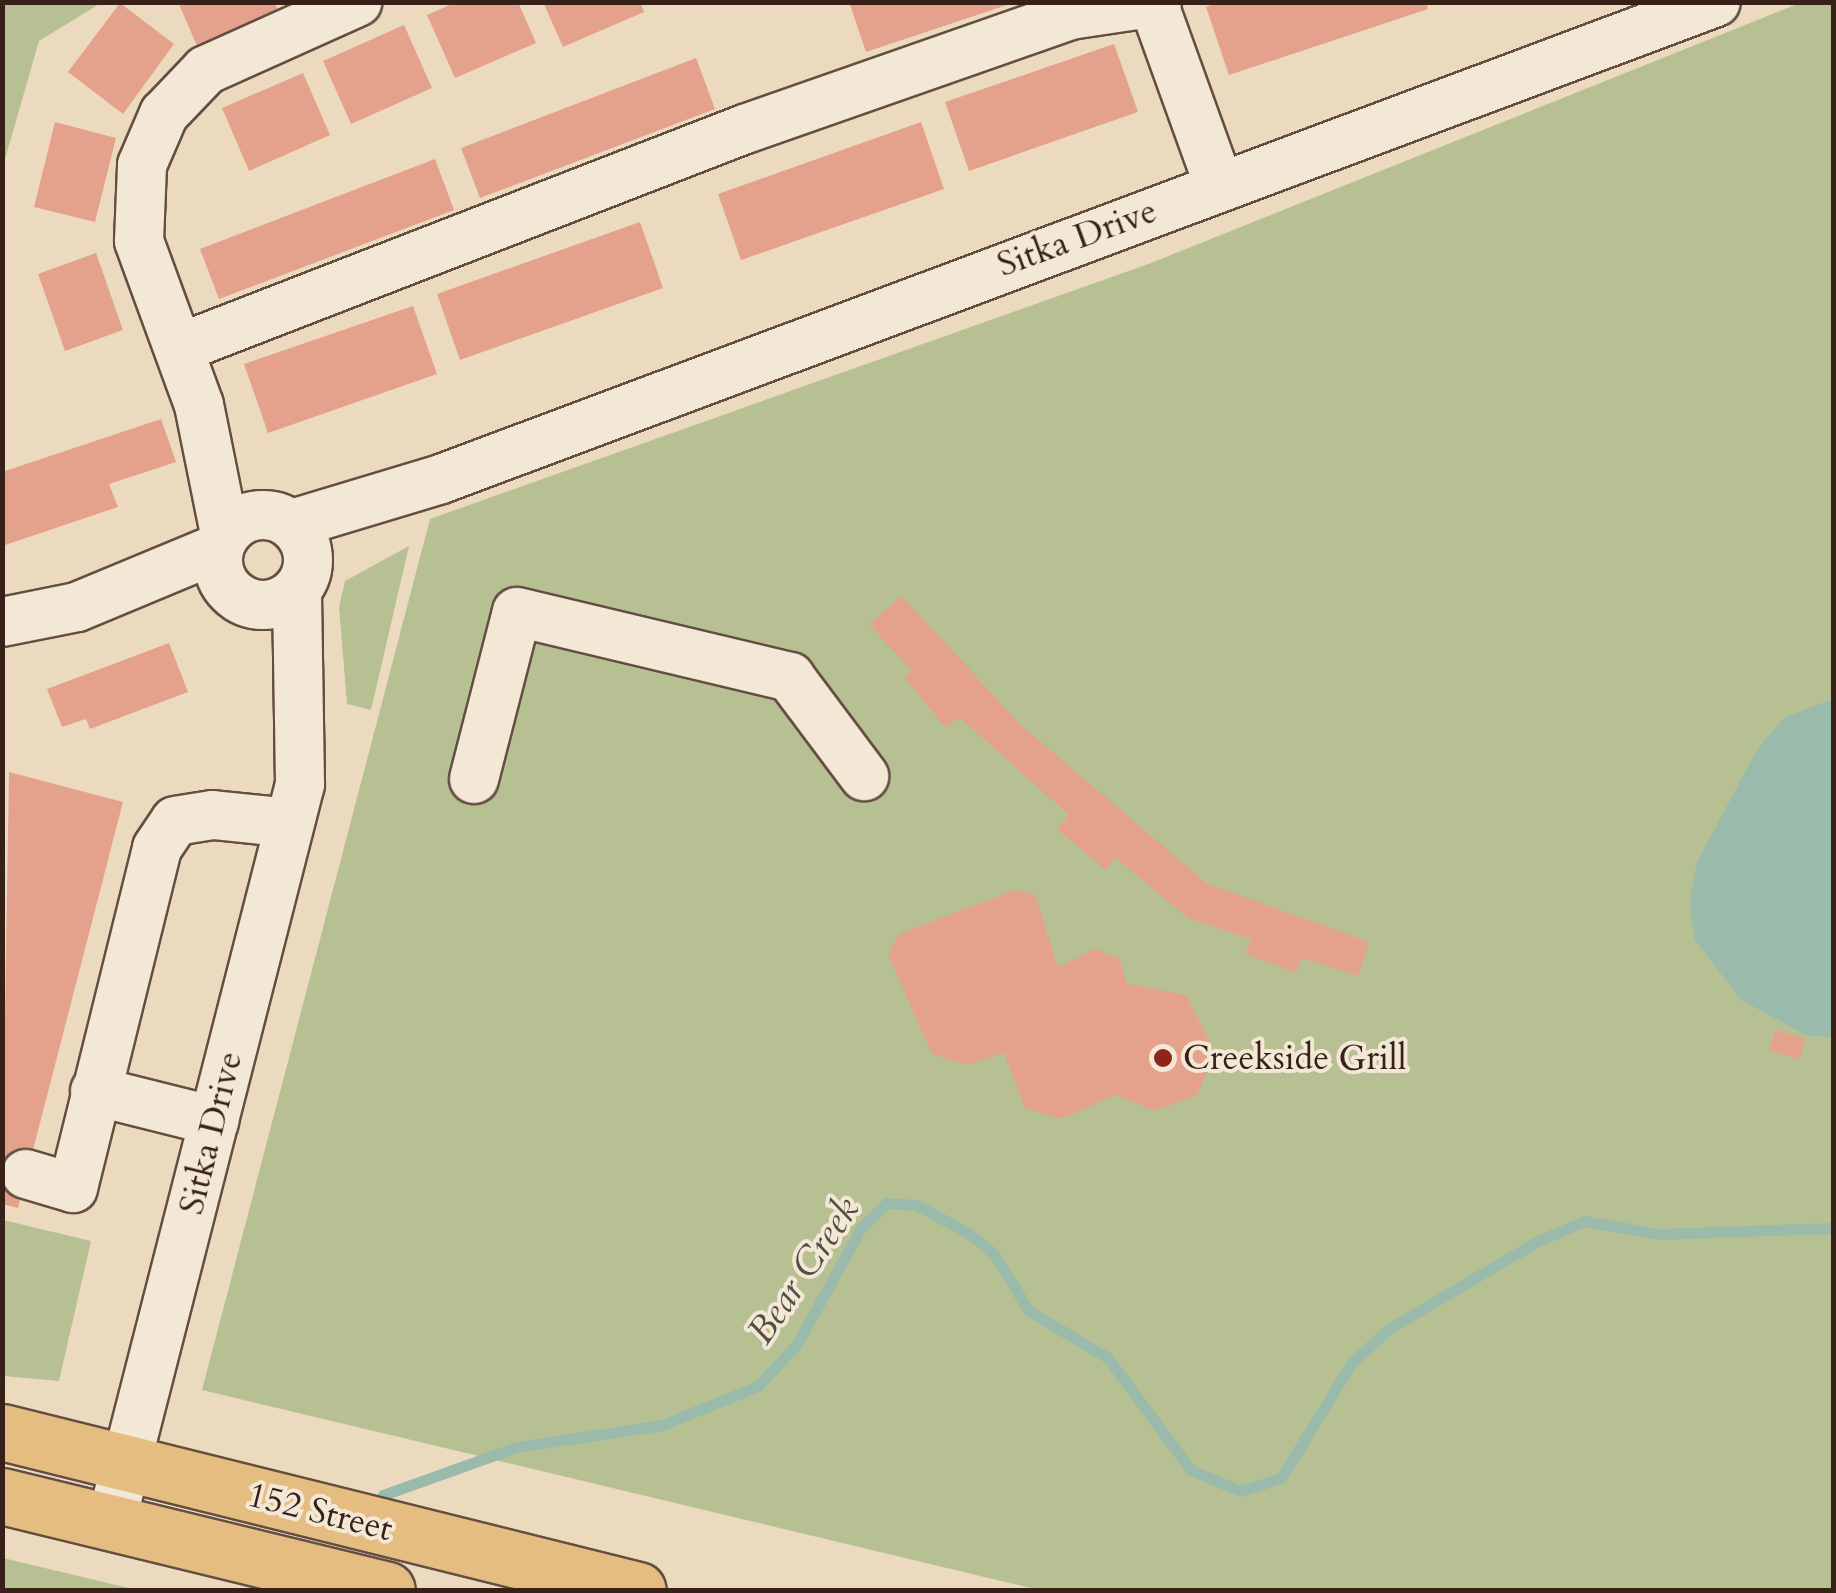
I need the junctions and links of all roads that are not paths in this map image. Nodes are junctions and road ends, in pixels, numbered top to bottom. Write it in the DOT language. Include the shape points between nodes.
graph roads {
  1 [pos="356,2"];
  2 [pos="1716,2"];
  3 [pos="1156,4"];
  4 [pos="1219,186"];
  5 [pos="180,348"];
  6 [pos="261,558"];
  7 [pos="2,622"];
  8 [pos="864,776"];
  9 [pos="474,779"];
  10 [pos="290,823"];
  11 [pos="95,1091"];
  12 [pos="214,1121"];
  13 [pos="26,1174"];
  14 [pos="2,1432"];
  15 [pos="127,1461"];
  16 [pos="2,1496"];
  17 [pos="111,1523"];
  18 [pos="386,1590"];
  19 [pos="638,1590"];
  1 -- 5 [label="street" via="206,70 181,90 151,139 137,202 139,242"];
  2 -- 4 [label="street, Sitka Drive"];
  3 -- 4 [label="street"];
  3 -- 5 [label="street" via="1070,15 727,136"];
  4 -- 6 [label="street, Sitka Drive" via="441,479"];
  5 -- 6 [label="street"];
  6 -- 7 [label="street"];
  6 -- 10 [label="street, Sitka Drive" via="302,741"];
  8 -- 9 [label="street" via="790,678 518,612"];
  10 -- 11 [label="street" via="212,814 176,821 157,848"];
  10 -- 12 [label="street, Sitka Drive"];
  11 -- 12 [label="street"];
  11 -- 13 [label="street" via="73,1188"];
  12 -- 15 [label="street, Sitka Drive"];
  14 -- 15 [label="main road, 152 Street"];
  15 -- 17 [label="street, Sitka Drive"];
  15 -- 19 [label="main road, 152 Street"];
  16 -- 17 [label="main road, 152 Street"];
  17 -- 18 [label="main road, 152 Street"];
}
